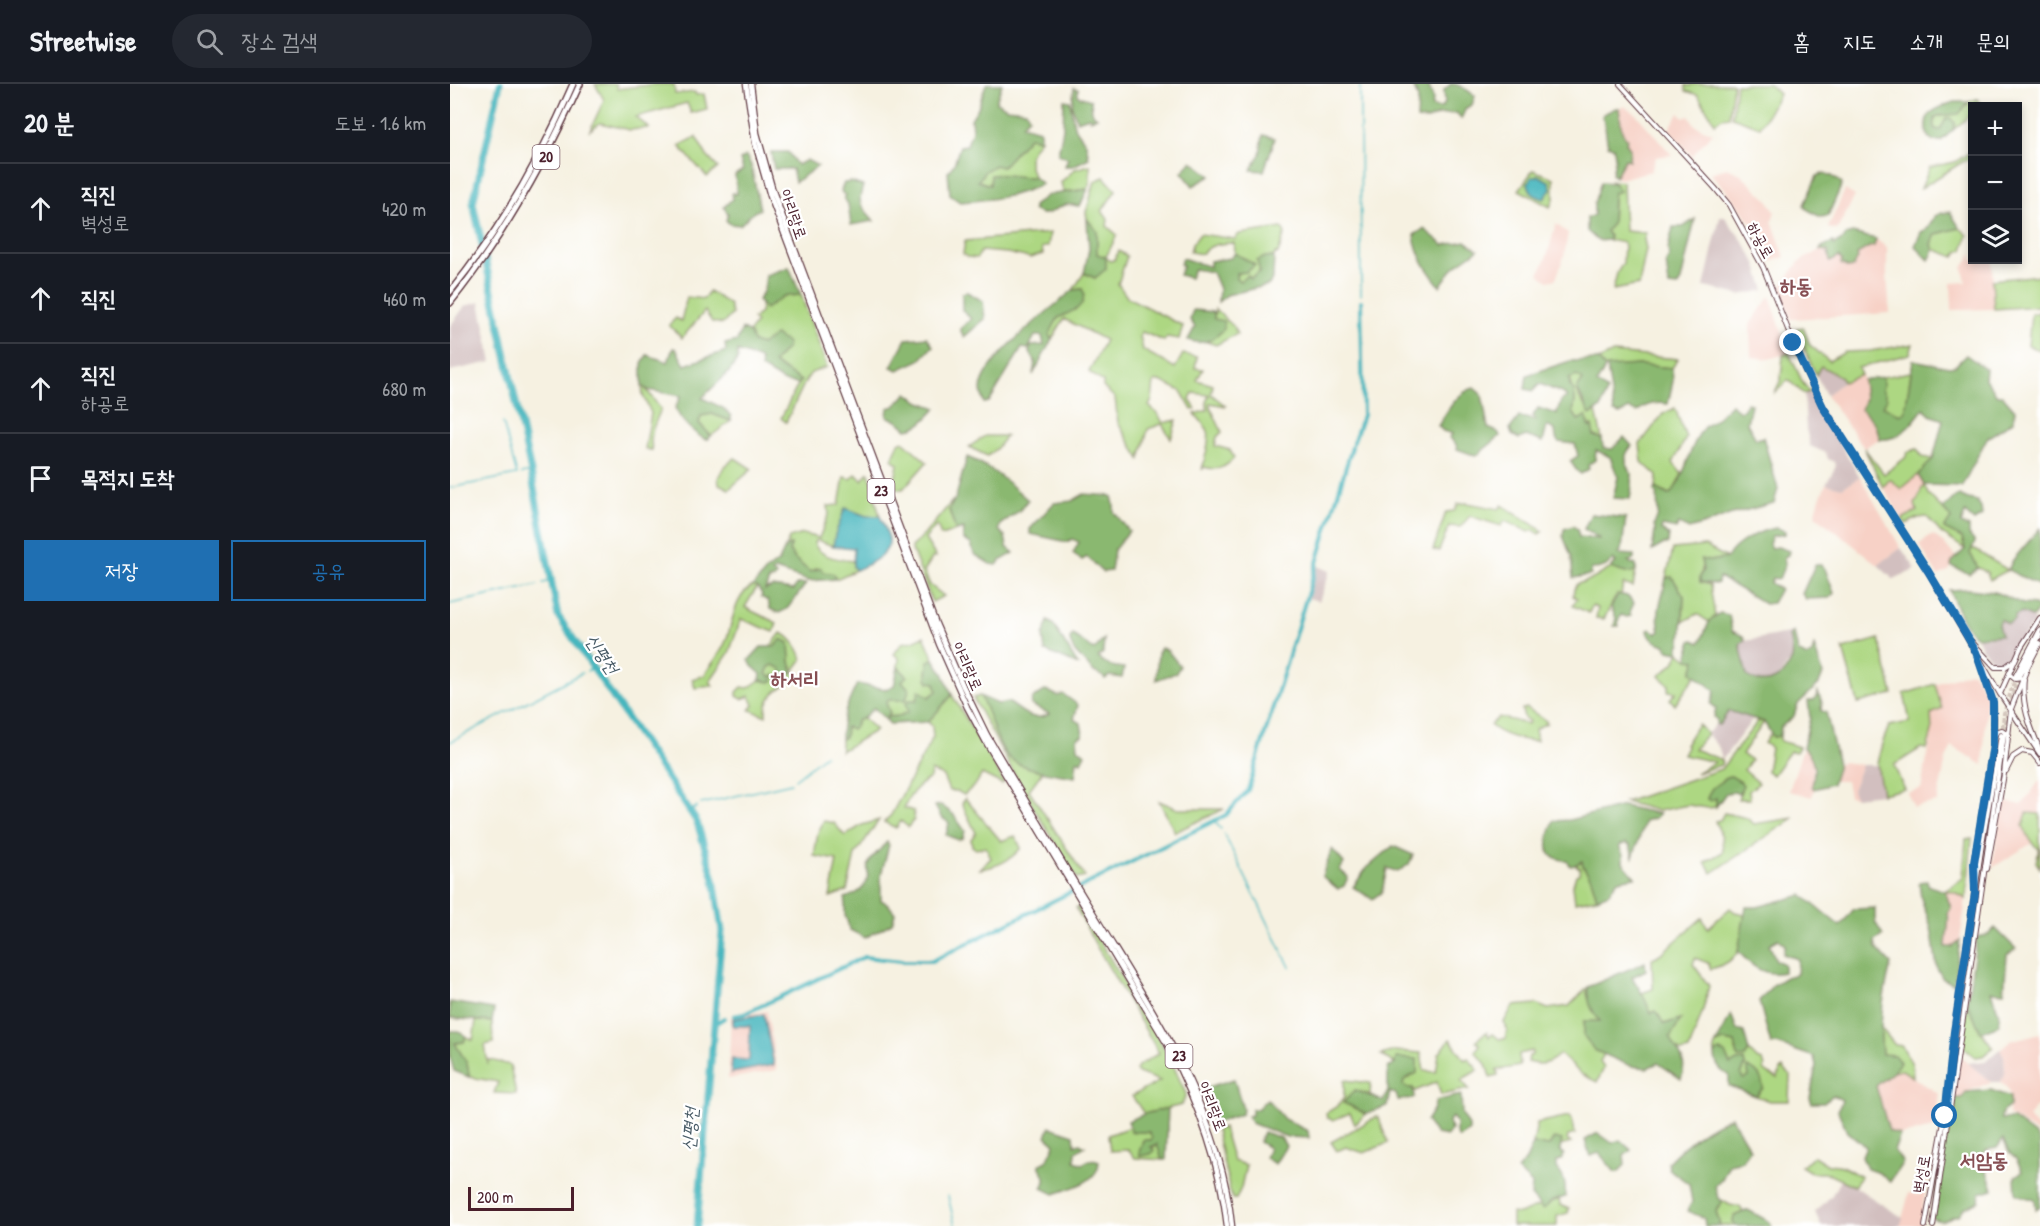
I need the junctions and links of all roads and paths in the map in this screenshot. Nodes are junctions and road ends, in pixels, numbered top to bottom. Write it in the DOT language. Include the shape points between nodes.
graph roads {
  1 [pos="573,84"];
  2 [pos="580,84"];
  3 [pos="746,84"];
  4 [pos="751,84"];
  5 [pos="1620,84"];
  6 [pos="450,292"];
  7 [pos="450,303"];
  8 [pos="2040,618"];
  9 [pos="2040,630"];
  10 [pos="2040,635"];
  11 [pos="1967,636"];
  12 [pos="2040,643"];
  13 [pos="1976,652"];
  14 [pos="2015,660"];
  15 [pos="2028,666"];
  16 [pos="2009,674"];
  17 [pos="2019,676"];
  18 [pos="2000,694"];
  19 [pos="2011,709"];
  20 [pos="2005,735"];
  21 [pos="1993,737"];
  22 [pos="2040,752"];
  23 [pos="2040,763"];
  24 [pos="2004,774"];
  25 [pos="1069,877"];
  26 [pos="1982,887"];
  27 [pos="1975,893"];
  28 [pos="1085,904"];
  29 [pos="1227,1226"];
  30 [pos="1232,1226"];
  31 [pos="1925,1226"];
  32 [pos="1933,1226"];
  1 -- 6 [label="highway, 20" via="506,214"];
  2 -- 7 [label="highway, 20" via="558,135 508,222"];
  3 -- 25 [label="highway, 아리랑로 / 23" via="755,143 770,196 939,644 987,744"];
  4 -- 25 [label="highway, 아리랑로 / 23" via="757,133 773,191 936,624 987,735"];
  5 -- 11 [label="main road, 하공로" via="1729,205 1763,267 1823,407"];
  8 -- 14 [label="main road"];
  9 -- 17 [label="main road"];
  10 -- 17 [label="main road"];
  11 -- 13 [label="main road, 하공로"];
  11 -- 14 [label="main road" via="1992,666 2001,668"];
  12 -- 15 [label="main road"];
  13 -- 18 [label="main road, 하공로"];
  13 -- 21 [label="main road" via="1993,702"];
  14 -- 16 [label="main road"];
  15 -- 17 [label="main road"];
  15 -- 22 [label="main road" via="2023,701"];
  16 -- 17 [label="main road" via="2015,679"];
  16 -- 18 [label="main road"];
  17 -- 19 [label="main road"];
  18 -- 19 [label="main road, 하공로"];
  19 -- 20 [label="main road"];
  19 -- 22 [label="main road, 하공로"];
  20 -- 21 [label="main road" via="2002,730"];
  20 -- 24 [label="main road"];
  20 -- 26 [label="main road, 벽성로"];
  20 -- 27 [label="main road, 벽성로"];
  21 -- 27 [label="main road" via="1974,863"];
  23 -- 24 [label="main road" via="2032,753 2022,751 2013,757"];
  24 -- 26 [label="main road"];
  25 -- 28 [label="highway, 아리랑로 / 23"];
  26 -- 32 [label="main road, 벽성로"];
  27 -- 31 [label="main road, 벽성로" via="1945,1116"];
  28 -- 29 [label="highway, 아리랑로 / 23" via="1190,1090 1212,1151"];
  28 -- 30 [label="highway, 아리랑로 / 23" via="1170,1040 1193,1086 1208,1119"];
}
